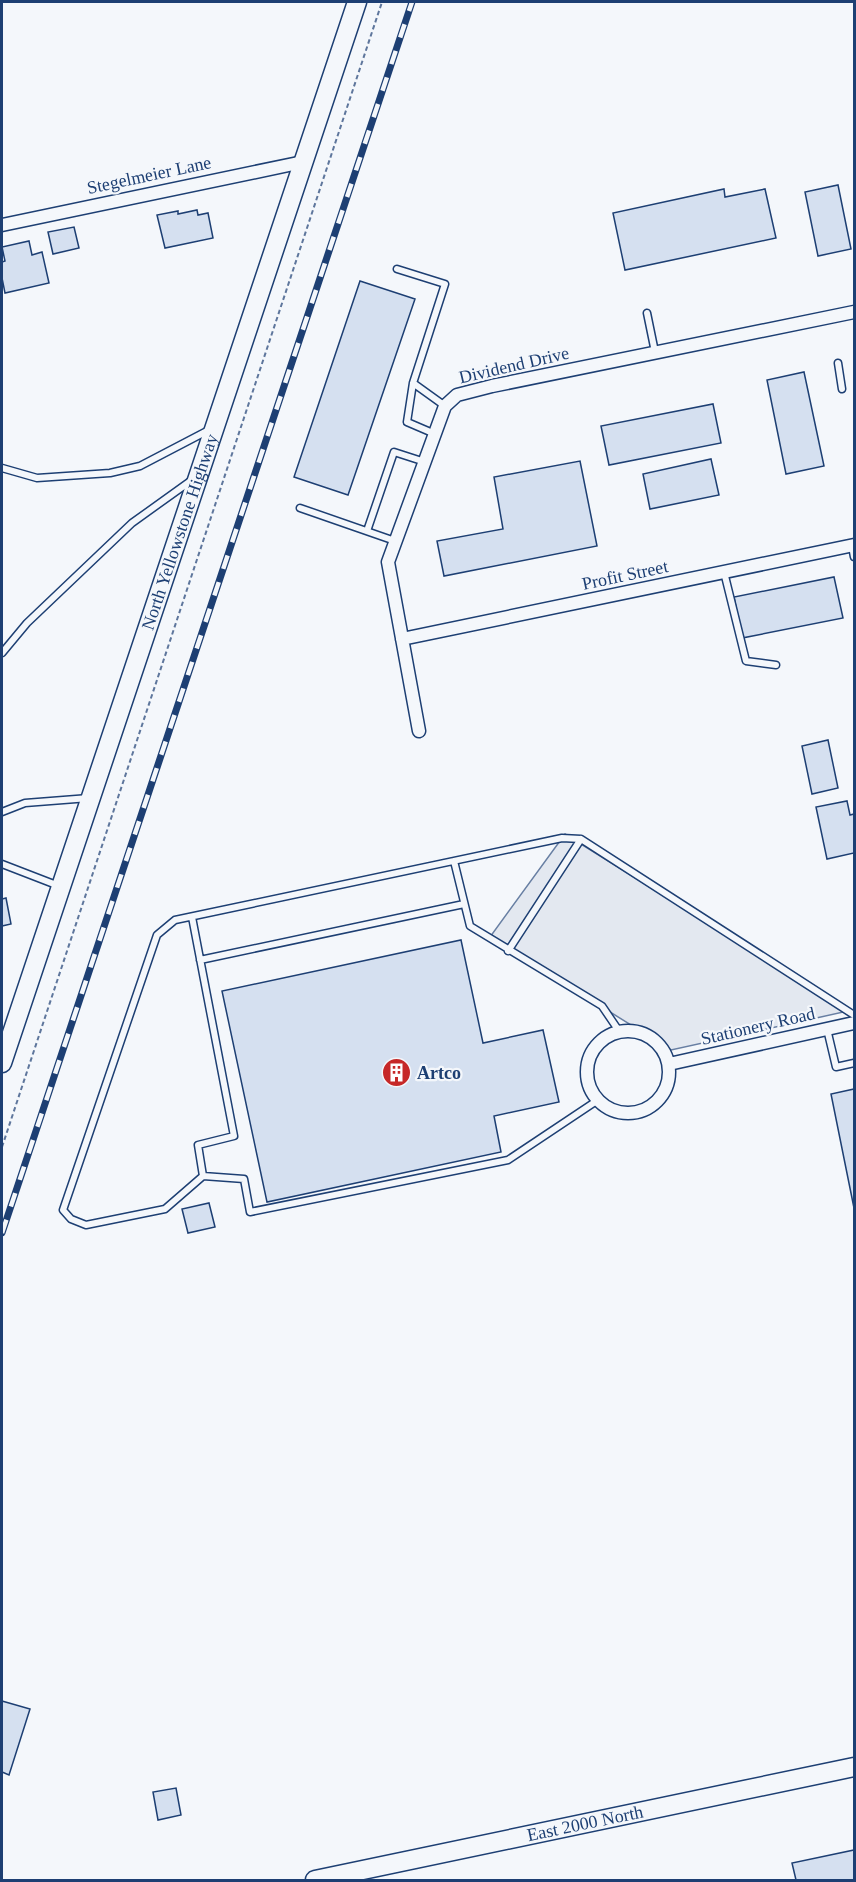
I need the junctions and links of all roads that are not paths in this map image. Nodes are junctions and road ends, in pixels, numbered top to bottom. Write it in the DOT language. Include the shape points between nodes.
graph roads {
  1 [pos="357,2"];
  2 [pos="303,162"];
  3 [pos="2,225"];
  4 [pos="397,269"];
  5 [pos="855,312"];
  6 [pos="647,313"];
  7 [pos="655,352"];
  8 [pos="838,363"];
  9 [pos="413,384"];
  10 [pos="842,389"];
  11 [pos="445,406"];
  12 [pos="215,426"];
  13 [pos="436,434"];
  14 [pos="426,462"];
  15 [pos="2,468"];
  16 [pos="199,475"];
  17 [pos="300,507"];
  18 [pos="368,531"];
  19 [pos="396,542"];
  20 [pos="854,549"];
  21 [pos="724,572"];
  22 [pos="402,639"];
  23 [pos="2,652"];
  24 [pos="776,665"];
  25 [pos="419,731"];
  26 [pos="90,798"];
  27 [pos="2,812"];
  28 [pos="581,839"];
  29 [pos="454,861"];
  30 [pos="2,864"];
  31 [pos="60,887"];
  32 [pos="464,904"];
  33 [pos="192,916"];
  34 [pos="508,951"];
  35 [pos="200,960"];
  36 [pos="855,1016"];
  37 [pos="855,1023"];
  38 [pos="7,1028"];
  39 [pos="827,1029"];
  40 [pos="619,1031"];
  41 [pos="2,1063"];
  42 [pos="855,1063"];
  43 [pos="669,1064"];
  44 [pos="598,1100"];
  45 [pos="203,1176"];
  46 [pos="855,1767"];
  47 [pos="315,1881"];
  1 -- 2 [label="main road, North Yellowstone Highway"];
  2 -- 3 [label="street, Stegelmeier Lane"];
  2 -- 12 [label="main road, North Yellowstone Highway"];
  4 -- 9 [label="lane" via="445,284"];
  5 -- 7 [label="street, Dividend Drive"];
  6 -- 7 [label="lane"];
  7 -- 11 [label="street, Dividend Drive" via="492,386 457,395"];
  8 -- 10 [label="lane"];
  9 -- 11 [label="lane"];
  9 -- 13 [label="lane" via="407,422"];
  11 -- 13 [label="street, Dividend Drive"];
  12 -- 15 [label="lane" via="140,466 110,473 37,478"];
  12 -- 16 [label="main road, North Yellowstone Highway"];
  13 -- 14 [label="street, Dividend Drive"];
  14 -- 18 [label="lane" via="394,452"];
  14 -- 19 [label="street, Dividend Drive"];
  16 -- 23 [label="lane" via="132,523"];
  16 -- 26 [label="main road, North Yellowstone Highway"];
  17 -- 18 [label="lane"];
  18 -- 19 [label="lane"];
  19 -- 22 [label="street, Dividend Drive" via="388,562"];
  20 -- 21 [label="street, Profit Street"];
  21 -- 22 [label="street, Profit Street"];
  21 -- 24 [label="lane" via="746,661"];
  22 -- 25 [label="street, Dividend Drive"];
  26 -- 27 [label="lane" via="25,803"];
  26 -- 31 [label="main road, North Yellowstone Highway"];
  28 -- 29 [label="lane" via="562,838"];
  28 -- 34 [label="lane"];
  28 -- 36 [label="lane"];
  29 -- 32 [label="lane"];
  29 -- 33 [label="lane"];
  30 -- 31 [label="lane"];
  31 -- 38 [label="main road, North Yellowstone Highway"];
  32 -- 34 [label="lane" via="470,926"];
  32 -- 35 [label="lane"];
  33 -- 35 [label="lane"];
  33 -- 45 [label="lane" via="175,920 158,935 63,1210 71,1219 86,1225 165,1209"];
  34 -- 40 [label="lane" via="602,1006"];
  35 -- 45 [label="lane" via="234,1136 198,1145"];
  37 -- 39 [label="street, Stationery Road"];
  38 -- 41 [label="main road, North Yellowstone Highway"];
  39 -- 42 [label="lane" via="836,1067"];
  39 -- 43 [label="street, Stationery Road"];
  40 -- 43 [label="street" via="639,1032 656,1041"];
  40 -- 44 [label="street" via="606,1036 589,1056 588,1083"];
  43 -- 44 [label="street" via="665,1092 644,1110 616,1112"];
  44 -- 45 [label="lane" via="508,1160 250,1212 244,1179"];
  46 -- 47 [label="main road, East 2000 North"];
}
